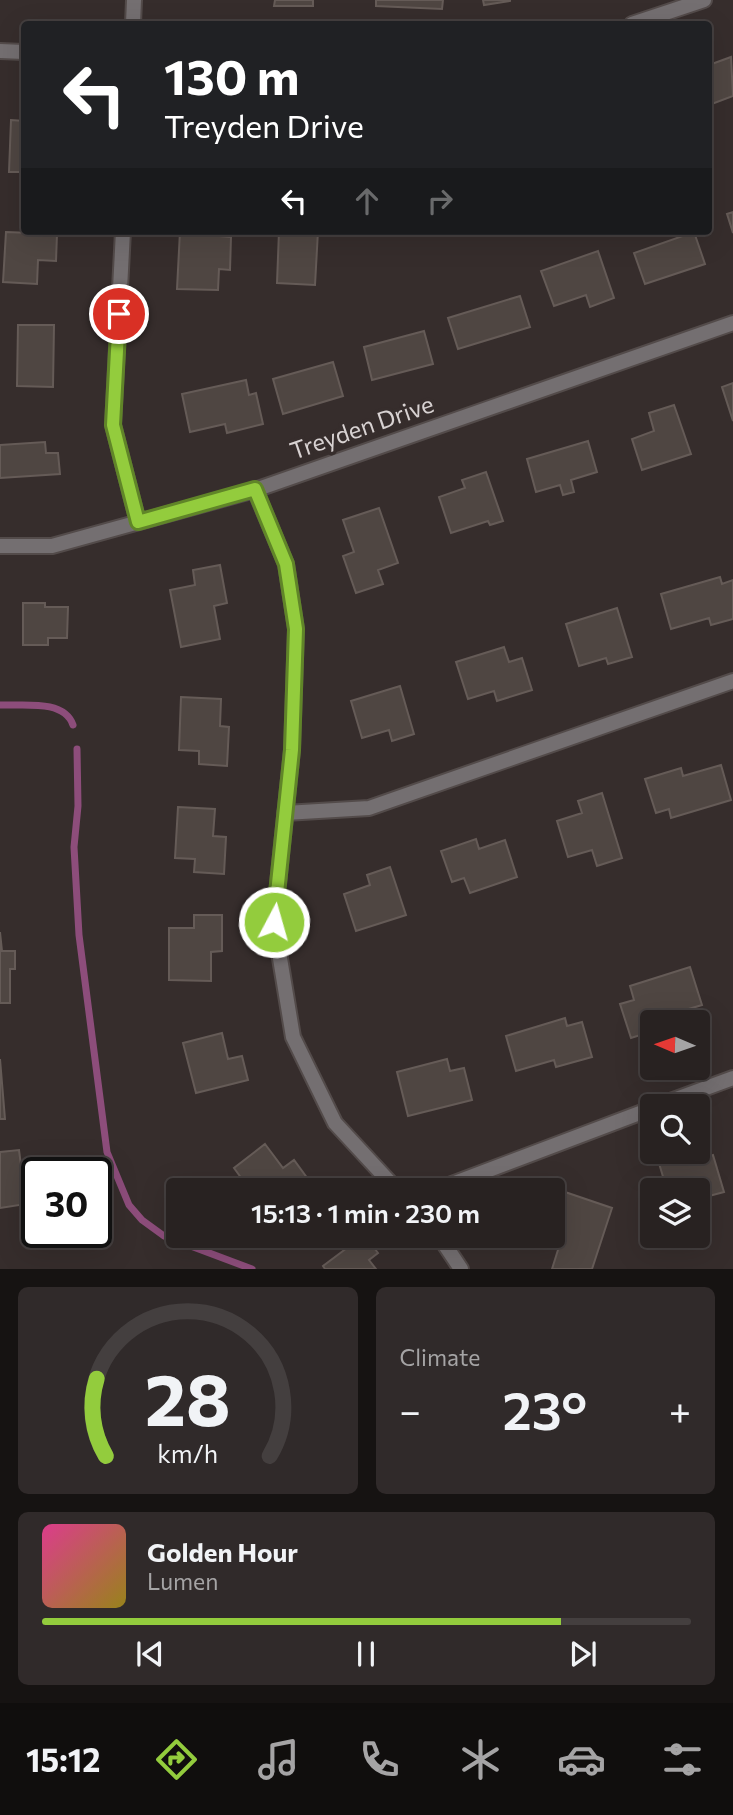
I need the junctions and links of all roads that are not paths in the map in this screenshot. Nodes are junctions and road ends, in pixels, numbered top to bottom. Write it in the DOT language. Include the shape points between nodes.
graph roads {
  1 [pos="134,0"];
  2 [pos="704,0"];
  3 [pos="133,21"];
  4 [pos="641,21"];
  5 [pos="0,51"];
  6 [pos="21,52"];
  7 [pos="123,235"];
  8 [pos="733,323"];
  9 [pos="255,489"];
  10 [pos="138,522"];
  11 [pos="0,546"];
  12 [pos="733,681"];
  13 [pos="285,813"];
  14 [pos="733,1078"];
  15 [pos="690,1094"];
  16 [pos="640,1113"];
  17 [pos="386,1178"];
  18 [pos="468,1178"];
  19 [pos="447,1248"];
  20 [pos="461,1269"];
  1 -- 3 [label="street"];
  2 -- 4 [label="street"];
  5 -- 6 [label="street"];
  7 -- 10 [label="street" via="113,425"];
  8 -- 9 [label="street, Treyden Drive"];
  9 -- 10 [label="street, Treyden Drive"];
  9 -- 13 [label="street" via="286,564 296,629"];
  10 -- 11 [label="street, Treyden Drive" via="52,546"];
  12 -- 13 [label="street" via="369,808"];
  13 -- 17 [label="street" via="274,922 293,1037 335,1123"];
  14 -- 15 [label="street"];
  16 -- 18 [label="street"];
  19 -- 20 [label="street"];
}
